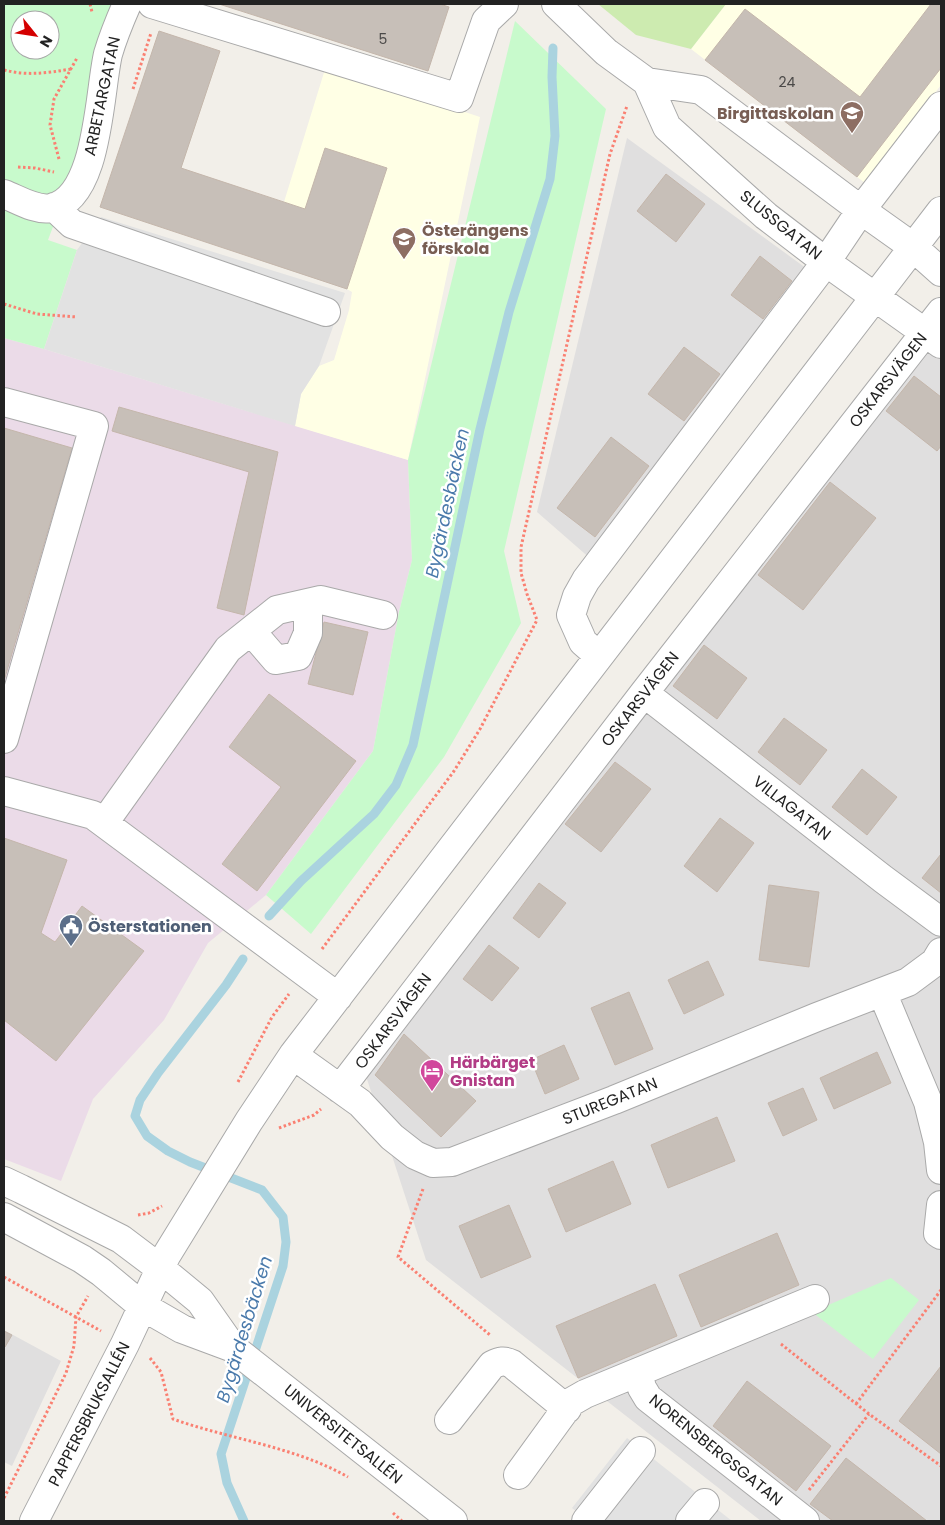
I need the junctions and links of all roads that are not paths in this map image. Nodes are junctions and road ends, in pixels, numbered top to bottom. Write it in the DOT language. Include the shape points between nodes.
graph roads {
  1 [pos="127,4"];
  2 [pos="152,4"];
  3 [pos="504,4"];
  4 [pos="556,4"];
  5 [pos="642,78"];
  6 [pos="941,106"];
  7 [pos="4,194"];
  8 [pos="54,207"];
  9 [pos="861,210"];
  10 [pos="941,211"];
  11 [pos="913,247"];
  12 [pos="826,262"];
  13 [pos="941,272"];
  14 [pos="875,296"];
  15 [pos="326,312"];
  16 [pos="936,329"];
  17 [pos="4,402"];
  18 [pos="308,604"];
  19 [pos="383,615"];
  20 [pos="251,631"];
  21 [pos="599,656"];
  22 [pos="644,693"];
  23 [pos="4,739"];
  24 [pos="4,791"];
  25 [pos="104,823"];
  26 [pos="941,922"];
  27 [pos="941,952"];
  28 [pos="882,992"];
  29 [pos="338,997"];
  30 [pos="293,1055"];
  31 [pos="340,1089"];
  32 [pos="941,1170"];
  33 [pos="4,1181"];
  34 [pos="941,1205"];
  35 [pos="4,1217"];
  36 [pos="941,1235"];
  37 [pos="161,1269"];
  38 [pos="815,1299"];
  39 [pos="142,1306"];
  40 [pos="233,1348"];
  41 [pos="638,1372"];
  42 [pos="567,1409"];
  43 [pos="449,1420"];
  44 [pos="641,1451"];
  45 [pos="518,1475"];
  46 [pos="799,1516"];
  47 [pos="34,1521"];
  48 [pos="453,1521"];
  49 [pos="586,1521"];
  1 -- 8 [label="street, ARBETARGATAN" via="108,53 94,144 83,175 75,191"];
  2 -- 3 [label="street" via="459,98 486,21"];
  4 -- 5 [label="street" via="606,52"];
  5 -- 9 [label="street" via="701,90"];
  5 -- 12 [label="street, SLUSSGATAN" via="667,127 766,216"];
  6 -- 9 [label="street"];
  7 -- 8 [label="street" via="37,208"];
  8 -- 15 [label="street" via="72,224"];
  9 -- 11 [label="street"];
  9 -- 12 [label="street"];
  10 -- 11 [label="street"];
  11 -- 13 [label="street"];
  11 -- 14 [label="street"];
  12 -- 14 [label="street, SLUSSGATAN"];
  12 -- 21 [label="street" via="586,580 571,615 583,642"];
  14 -- 16 [label="street, SLUSSGATAN"];
  14 -- 21 [label="street"];
  16 -- 22 [label="street, OSKARSVÄGEN"];
  17 -- 23 [label="street" via="94,426"];
  18 -- 19 [label="street" via="321,600"];
  18 -- 20 [label="street" via="277,610"];
  18 -- 20 [label="street" via="308,633 298,656 276,660"];
  20 -- 25 [label="street" via="228,649"];
  21 -- 29 [label="street"];
  22 -- 26 [label="street, VILLAGATAN"];
  22 -- 31 [label="street, OSKARSVÄGEN"];
  24 -- 25 [label="street" via="93,814"];
  25 -- 29 [label="street"];
  27 -- 28 [label="street, STUREGATAN" via="935,962 908,982"];
  28 -- 31 [label="street, STUREGATAN" via="452,1162 433,1163 415,1155 392,1137 360,1103"];
  28 -- 32 [label="street" via="928,1102"];
  29 -- 30 [label="street"];
  30 -- 31 [label="street"];
  30 -- 37 [label="street" via="166,1256"];
  33 -- 37 [label="street, UNIVERSITETSALLÉN" via="120,1239"];
  34 -- 36 [label="street" via="938,1233"];
  35 -- 39 [label="street, UNIVERSITETSALLÉN" via="82,1259"];
  37 -- 39 [label="street, PAPPERSBRUKSALLÉN"];
  37 -- 40 [label="street, UNIVERSITETSALLÉN" via="200,1301"];
  38 -- 41 [label="street"];
  39 -- 40 [label="street, UNIVERSITETSALLÉN" via="182,1329"];
  39 -- 47 [label="street, PAPPERSBRUKSALLÉN"];
  40 -- 48 [label="street, UNIVERSITETSALLÉN"];
  41 -- 42 [label="street" via="585,1394 571,1402"];
  41 -- 46 [label="street, NORENSBERGSGATAN" via="648,1398"];
  42 -- 43 [label="street" via="512,1364 499,1361 492,1365"];
  42 -- 45 [label="street"];
  44 -- 49 [label="street"];
}
